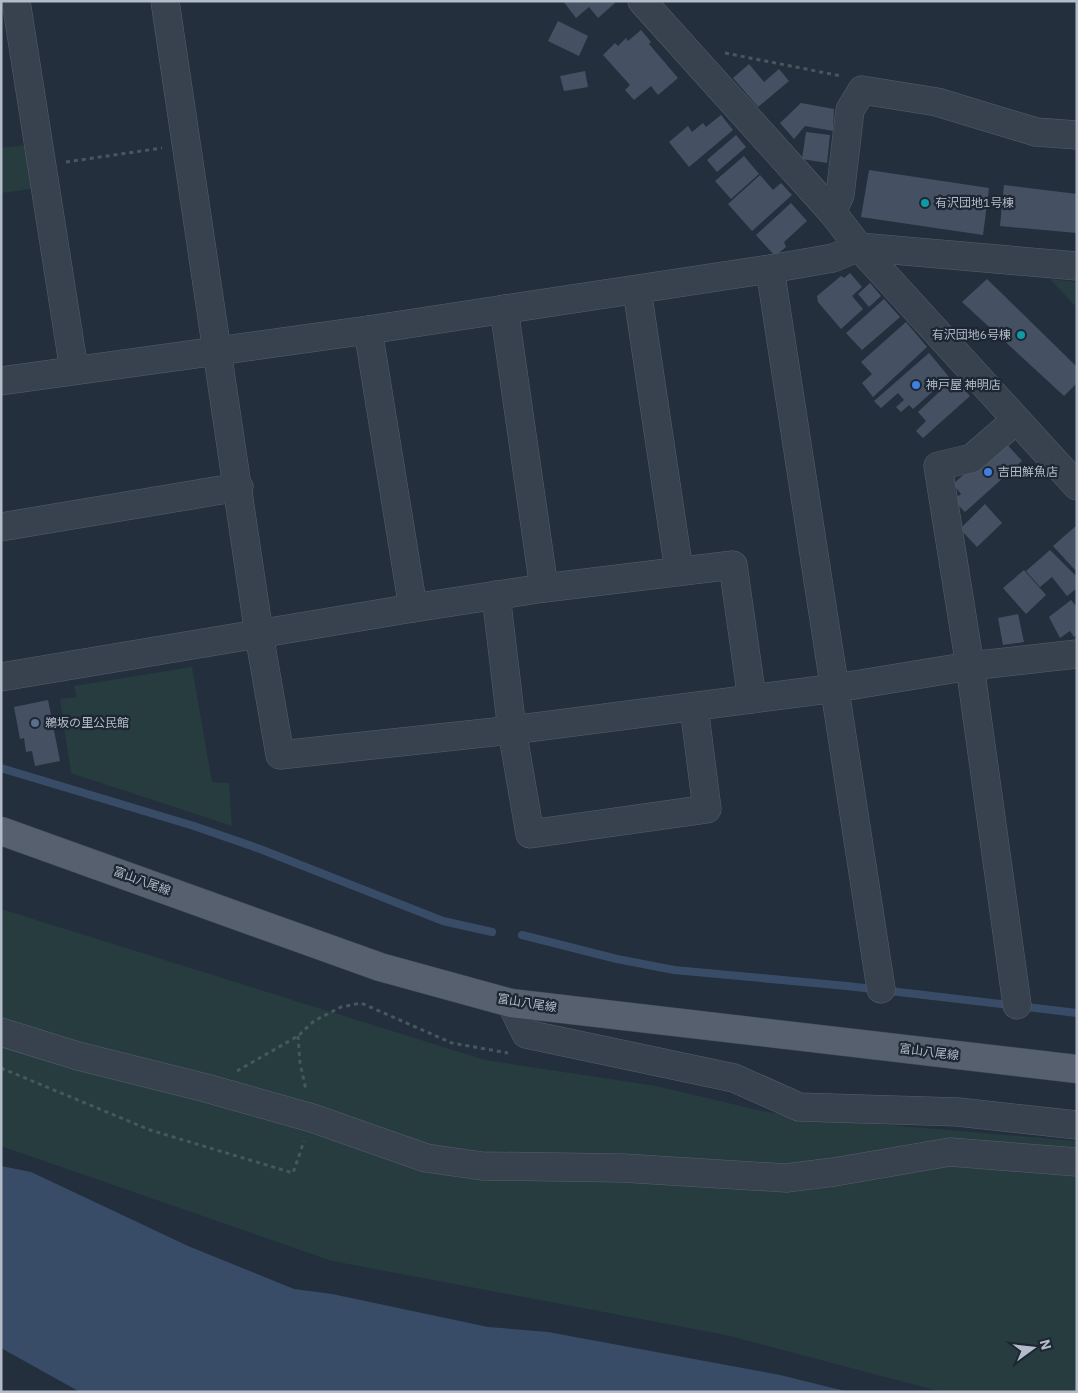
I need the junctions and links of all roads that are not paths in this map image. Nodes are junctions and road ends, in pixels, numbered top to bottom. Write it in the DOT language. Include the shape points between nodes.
graph roads {
  1 [pos="16,1"];
  2 [pos="165,1"];
  3 [pos="642,1"];
  4 [pos="1077,135"];
  5 [pos="832,212"];
  6 [pos="859,247"];
  7 [pos="1077,266"];
  8 [pos="770,269"];
  9 [pos="637,290"];
  10 [pos="504,309"];
  11 [pos="368,330"];
  12 [pos="217,350"];
  13 [pos="74,370"];
  14 [pos="1,381"];
  15 [pos="1016,420"];
  16 [pos="1077,486"];
  17 [pos="239,487"];
  18 [pos="1,527"];
  19 [pos="679,571"];
  20 [pos="544,588"];
  21 [pos="496,595"];
  22 [pos="413,608"];
  23 [pos="259,634"];
  24 [pos="1077,654"];
  25 [pos="970,666"];
  26 [pos="1,677"];
  27 [pos="836,688"];
  28 [pos="752,699"];
  29 [pos="694,707"];
  30 [pos="512,730"];
  31 [pos="1,830"];
  32 [pos="881,989"];
  33 [pos="512,1003"];
  34 [pos="1017,1005"];
  35 [pos="1,1032"];
  36 [pos="1077,1069"];
  37 [pos="1077,1125"];
  38 [pos="1077,1162"];
  1 -- 13 [label="street"];
  2 -- 12 [label="street"];
  3 -- 5 [label="street"];
  4 -- 5 [label="street" via="1036,132 938,102 862,90 850,110 840,195"];
  5 -- 6 [label="street"];
  6 -- 7 [label="street"];
  6 -- 8 [label="street" via="833,258"];
  6 -- 15 [label="street"];
  8 -- 9 [label="street"];
  8 -- 27 [label="street"];
  9 -- 10 [label="street"];
  9 -- 19 [label="street"];
  10 -- 11 [label="street"];
  10 -- 20 [label="street"];
  11 -- 12 [label="street"];
  11 -- 22 [label="street"];
  12 -- 13 [label="street"];
  12 -- 17 [label="street"];
  13 -- 14 [label="street"];
  15 -- 16 [label="street"];
  15 -- 25 [label="street" via="972,458 938,466"];
  17 -- 18 [label="street"];
  17 -- 23 [label="street"];
  19 -- 20 [label="street"];
  19 -- 28 [label="street" via="733,565"];
  20 -- 21 [label="street"];
  21 -- 22 [label="street"];
  21 -- 30 [label="street"];
  22 -- 23 [label="street"];
  23 -- 26 [label="street"];
  23 -- 30 [label="street" via="280,755"];
  24 -- 25 [label="street"];
  25 -- 27 [label="street"];
  25 -- 34 [label="street"];
  27 -- 28 [label="street"];
  27 -- 32 [label="street"];
  28 -- 29 [label="street"];
  29 -- 30 [label="street"];
  29 -- 30 [label="street" via="706,809 530,834"];
  31 -- 33 [label="main road, 富山八尾線" via="380,967"];
  33 -- 36 [label="main road, 富山八尾線"];
  33 -- 37 [label="street" via="526,1034 734,1078 799,1107 958,1112"];
  35 -- 38 [label="street" via="78,1056 312,1118 426,1158 482,1166 622,1168 786,1178 950,1152"];
}
